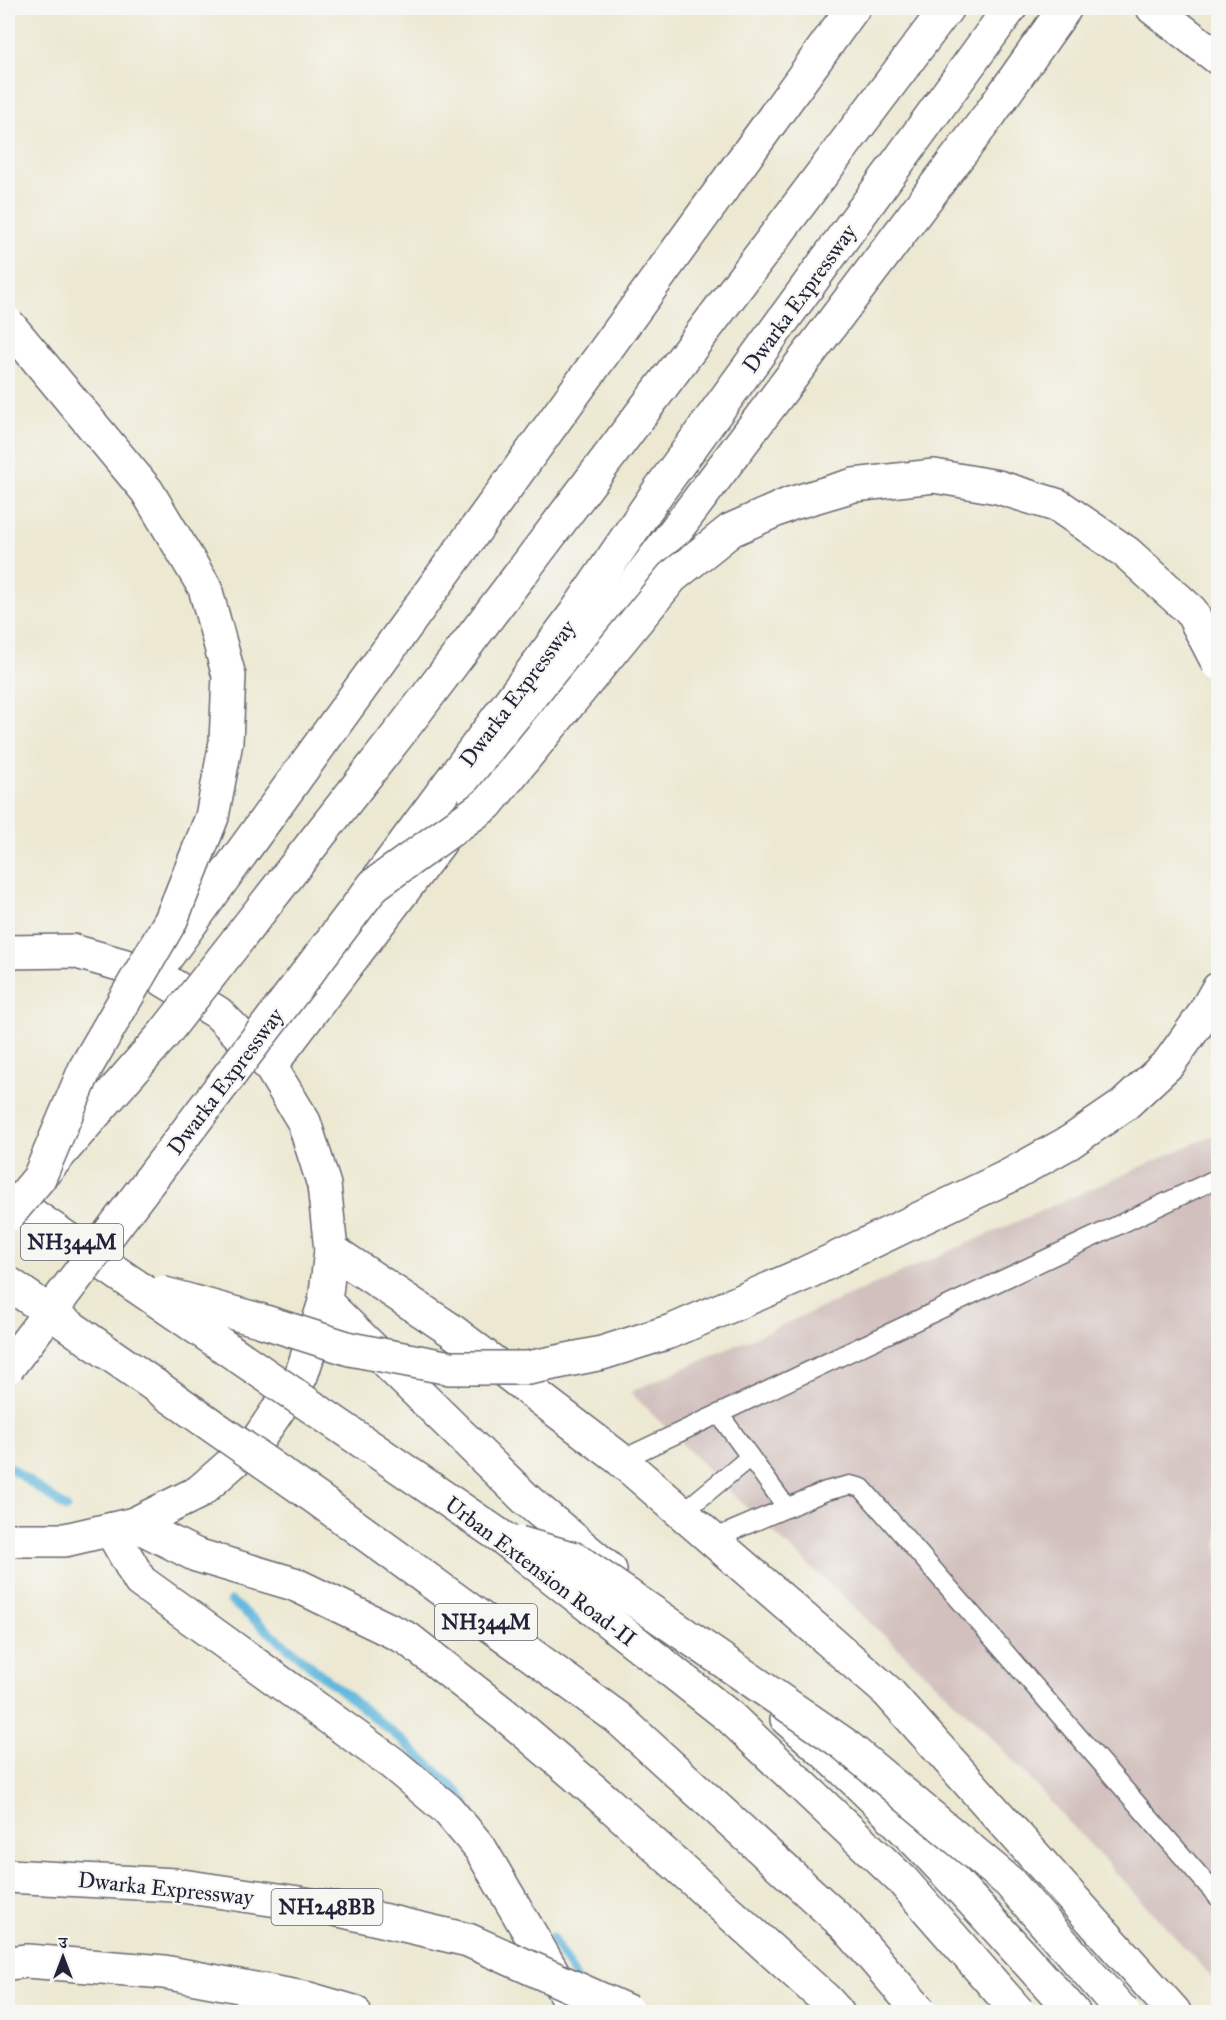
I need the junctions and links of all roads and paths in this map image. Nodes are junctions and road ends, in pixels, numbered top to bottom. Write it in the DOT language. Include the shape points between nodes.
graph roads {
  1 [pos="853,8"];
  2 [pos="947,8"];
  3 [pos="1010,8"];
  4 [pos="1065,8"];
  5 [pos="1153,8"];
  6 [pos="1218,58"];
  7 [pos="8,324"];
  8 [pos="1218,663"];
  9 [pos="374,885"];
  10 [pos="8,952"];
  11 [pos="154,974"];
  12 [pos="1218,989"];
  13 [pos="270,1066"];
  14 [pos="39,1178"];
  15 [pos="1218,1178"];
  16 [pos="8,1198"];
  17 [pos="8,1215"];
  18 [pos="331,1250"];
  19 [pos="8,1283"];
  20 [pos="136,1286"];
  21 [pos="325,1302"];
  22 [pos="8,1367"];
  23 [pos="719,1414"];
  24 [pos="750,1456"];
  25 [pos="621,1460"];
  26 [pos="787,1508"];
  27 [pos="682,1513"];
  28 [pos="123,1527"];
  29 [pos="503,1538"];
  30 [pos="713,1539"];
  31 [pos="8,1540"];
  32 [pos="8,1876"];
  33 [pos="1218,1897"];
  34 [pos="8,1963"];
  35 [pos="354,2013"];
  36 [pos="576,2013"];
  37 [pos="629,2013"];
  38 [pos="837,2013"];
  39 [pos="920,2013"];
  40 [pos="1018,2013"];
  41 [pos="1073,2013"];
  42 [pos="1123,2013"];
  43 [pos="1174,2013"];
  1 -- 11 [label="main road"];
  2 -- 14 [label="main road, bridge" via="404,727 164,1034"];
  3 -- 9 [label="main road, Dwarka Expressway" via="658,492 575,614"];
  4 -- 13 [label="main road" via="990,114"];
  5 -- 6 [label="main road"];
  7 -- 14 [label="main road, bridge" via="147,491 205,588 229,676 226,742 212,817 171,920 86,1067"];
  8 -- 9 [label="main road, bridge" via="1191,611 1126,553 1059,506 998,487 934,476 854,485 790,504 731,530 672,577 488,804"];
  9 -- 22 [label="main road, Dwarka Expressway, bridge"];
  10 -- 11 [label="main road" via="73,951"];
  11 -- 13 [label="main road" via="218,1013"];
  12 -- 20 [label="main road, bridge" via="1169,1063 1124,1105 1070,1142 1007,1177 804,1274 672,1331 602,1353 528,1368 450,1368 350,1349"];
  13 -- 18 [label="main road" via="304,1122 324,1185"];
  14 -- 17 [label="main road, bridge"];
  15 -- 23 [label="lane"];
  16 -- 20 [label="main road, Urban Extension Road-II / NH344M, bridge"];
  18 -- 21 [label="main road"];
  18 -- 25 [label="main road" via="451,1330"];
  19 -- 39 [label="main road, NH344M, bridge" via="316,1498 618,1718 846,1926"];
  20 -- 29 [label="main road, Urban Extension Road-II / NH344M, bridge"];
  21 -- 28 [label="main road" via="301,1376 257,1441 199,1492"];
  21 -- 41 [label="main road" via="528,1501 834,1759 981,1909"];
  23 -- 24 [label="lane"];
  23 -- 25 [label="lane"];
  24 -- 26 [label="lane"];
  24 -- 27 [label="lane"];
  25 -- 27 [label="main road"];
  26 -- 30 [label="lane"];
  26 -- 33 [label="lane" via="840,1486 862,1488 869,1494"];
  27 -- 30 [label="main road"];
  28 -- 31 [label="main road" via="64,1540"];
  28 -- 36 [label="main road" via="140,1581 392,1763 447,1809 480,1848"];
  28 -- 38 [label="main road" via="196,1555 294,1584 408,1639 606,1801"];
  29 -- 40 [label="main road, Urban Extension Road-II / NH344M, bridge" via="730,1717 903,1881"];
  29 -- 42 [label="main road, bridge" via="575,1559 844,1744 1010,1882"];
  30 -- 43 [label="main road" via="888,1692"];
  32 -- 37 [label="main road, Dwarka Expressway / NH248BB, bridge" via="176,1885 326,1907 468,1940"];
  34 -- 35 [label="main road" via="27,1961 164,1972 309,1999"];
}
